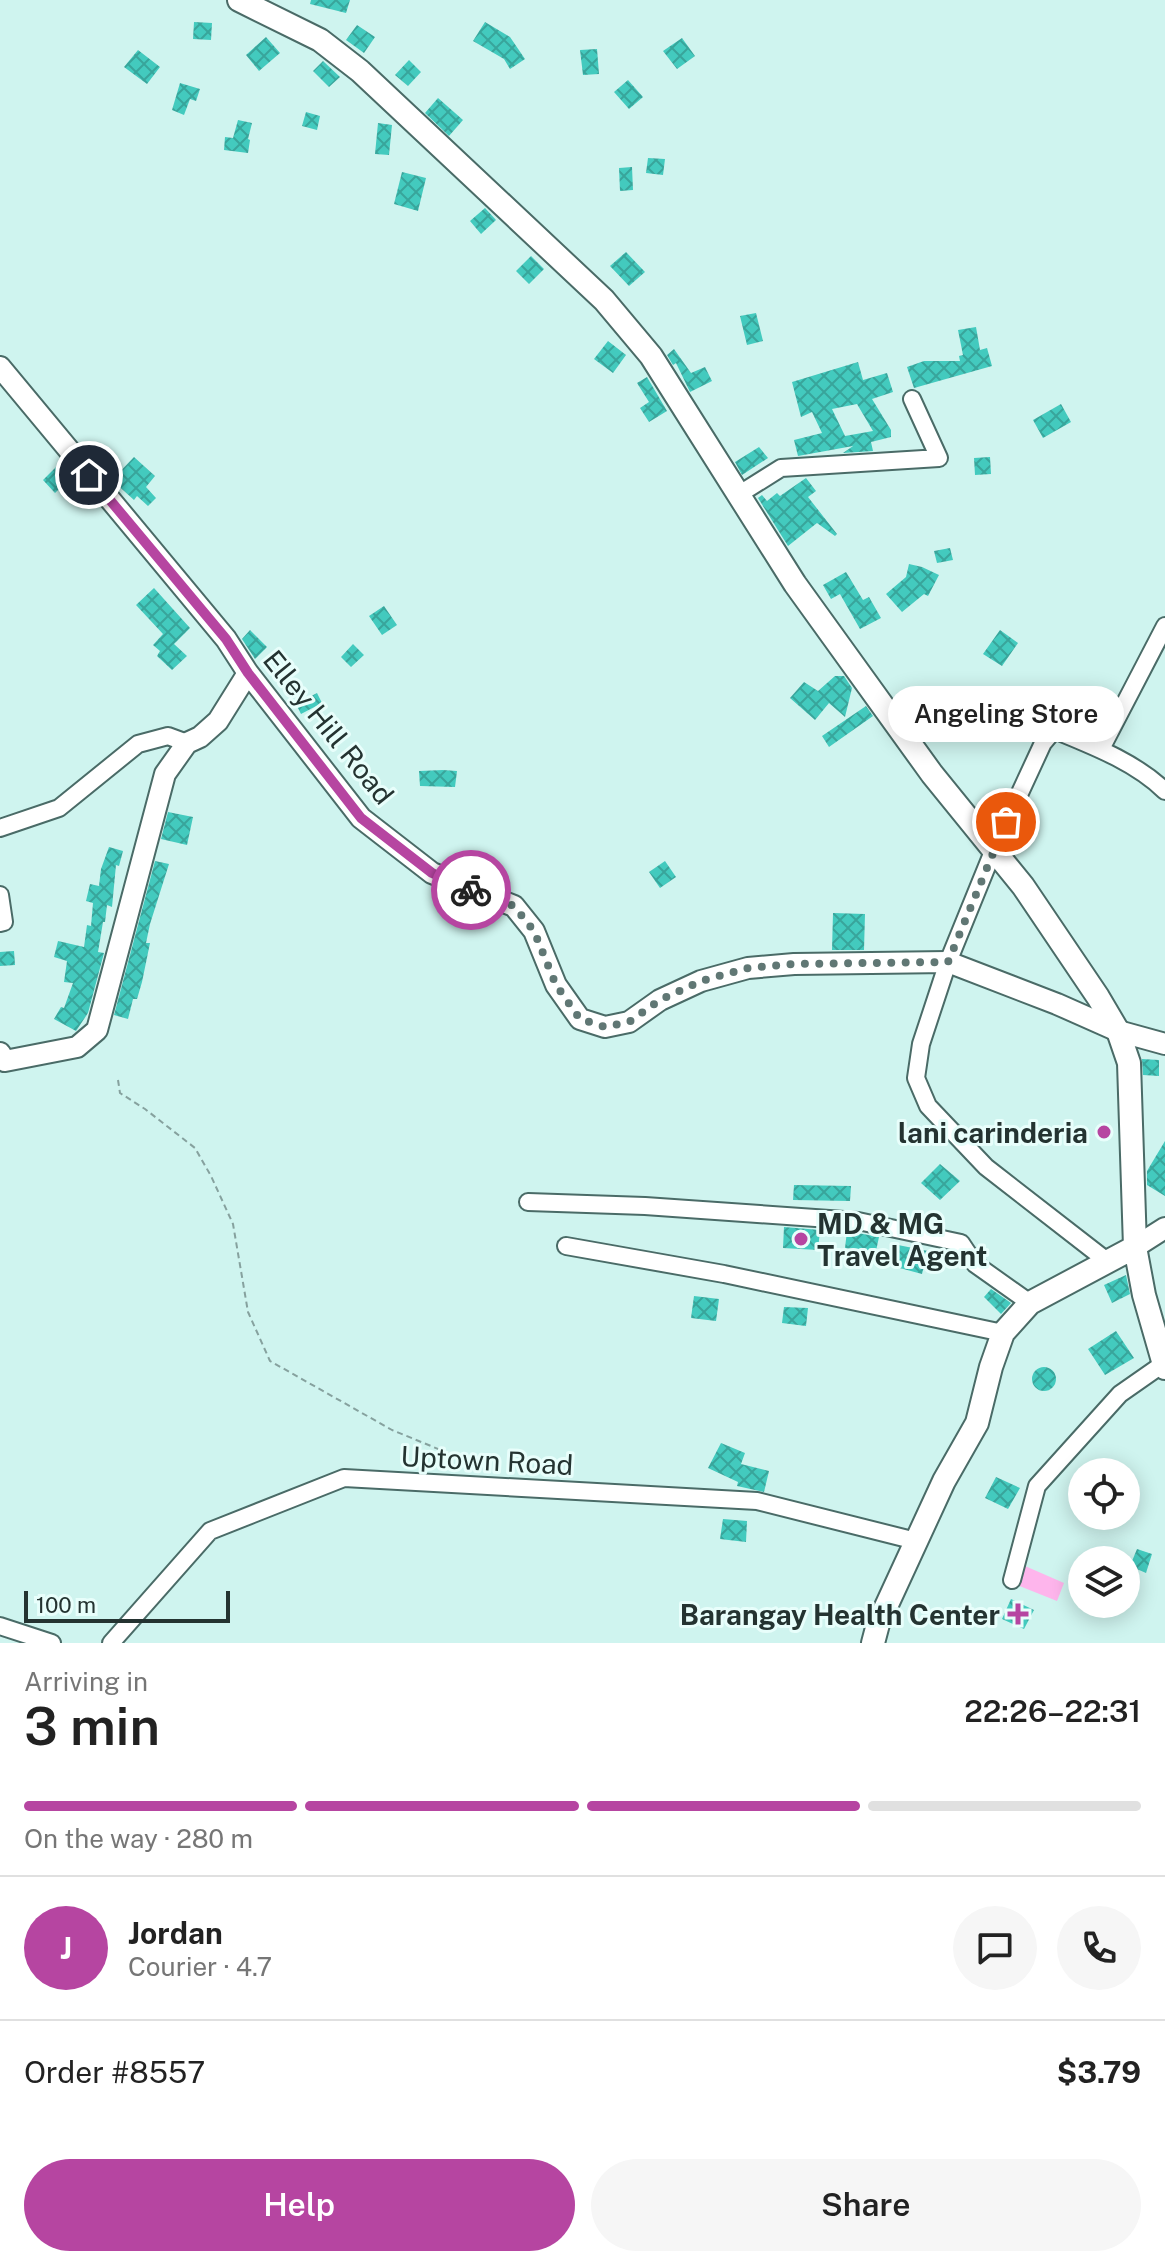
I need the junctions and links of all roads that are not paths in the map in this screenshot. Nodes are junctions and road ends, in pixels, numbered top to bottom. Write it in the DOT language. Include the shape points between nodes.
graph roads {
  1 [pos="239,0"];
  2 [pos="0,367"];
  3 [pos="912,399"];
  4 [pos="738,495"];
  5 [pos="1165,626"];
  6 [pos="248,673"];
  7 [pos="187,743"];
  8 [pos="1101,749"];
  9 [pos="1165,791"];
  10 [pos="0,828"];
  11 [pos="994,849"];
  12 [pos="0,895"];
  13 [pos="0,923"];
  14 [pos="948,962"];
  15 [pos="1118,1031"];
  16 [pos="1165,1044"];
  17 [pos="0,1053"];
  18 [pos="528,1202"];
  19 [pos="1165,1228"];
  20 [pos="566,1246"];
  21 [pos="1135,1247"];
  22 [pos="1107,1261"];
  23 [pos="1030,1303"];
  24 [pos="1003,1333"];
  25 [pos="1164,1366"];
  26 [pos="916,1541"];
  27 [pos="1012,1580"];
  28 [pos="0,1626"];
  29 [pos="52,1643"];
  30 [pos="111,1643"];
  31 [pos="873,1643"];
  1 -- 4 [label="main road" via="320,40 360,71 604,300 651,356"];
  2 -- 6 [label="street, Elley Hill Road" via="226,639"];
  3 -- 4 [label="street" via="939,458 781,468"];
  4 -- 11 [label="main road" via="872,694"];
  5 -- 8 [label="street"];
  6 -- 7 [label="street" via="218,721"];
  6 -- 14 [label="street, Elley Hill Road" via="361,818 432,873 514,906 534,931 556,985 580,1019 605,1027 629,1022 701,981 748,968"];
  7 -- 10 [label="street" via="168,736 138,744 59,808"];
  7 -- 17 [label="street" via="165,774 97,1030 77,1047 5,1061"];
  8 -- 9 [label="street"];
  8 -- 11 [label="street" via="1054,730"];
  11 -- 14 [label="street"];
  11 -- 15 [label="main road"];
  12 -- 13 [label="street"];
  14 -- 15 [label="street, Elley Hill Road"];
  14 -- 22 [label="street" via="921,1044 916,1078 928,1106 986,1167"];
  15 -- 16 [label="street, Elley Hill Road"];
  15 -- 21 [label="main road" via="1129,1063"];
  18 -- 23 [label="street" via="858,1221 961,1243 975,1264"];
  19 -- 21 [label="street"];
  20 -- 24 [label="street"];
  21 -- 22 [label="main road"];
  21 -- 25 [label="main road"];
  22 -- 23 [label="main road"];
  23 -- 24 [label="main road"];
  24 -- 26 [label="main road" via="977,1423"];
  25 -- 27 [label="street" via="1120,1394 1037,1486"];
  26 -- 30 [label="street, Uptown Road" via="757,1501 344,1478 210,1531"];
  26 -- 31 [label="main road"];
  28 -- 29 [label="street"];
}
